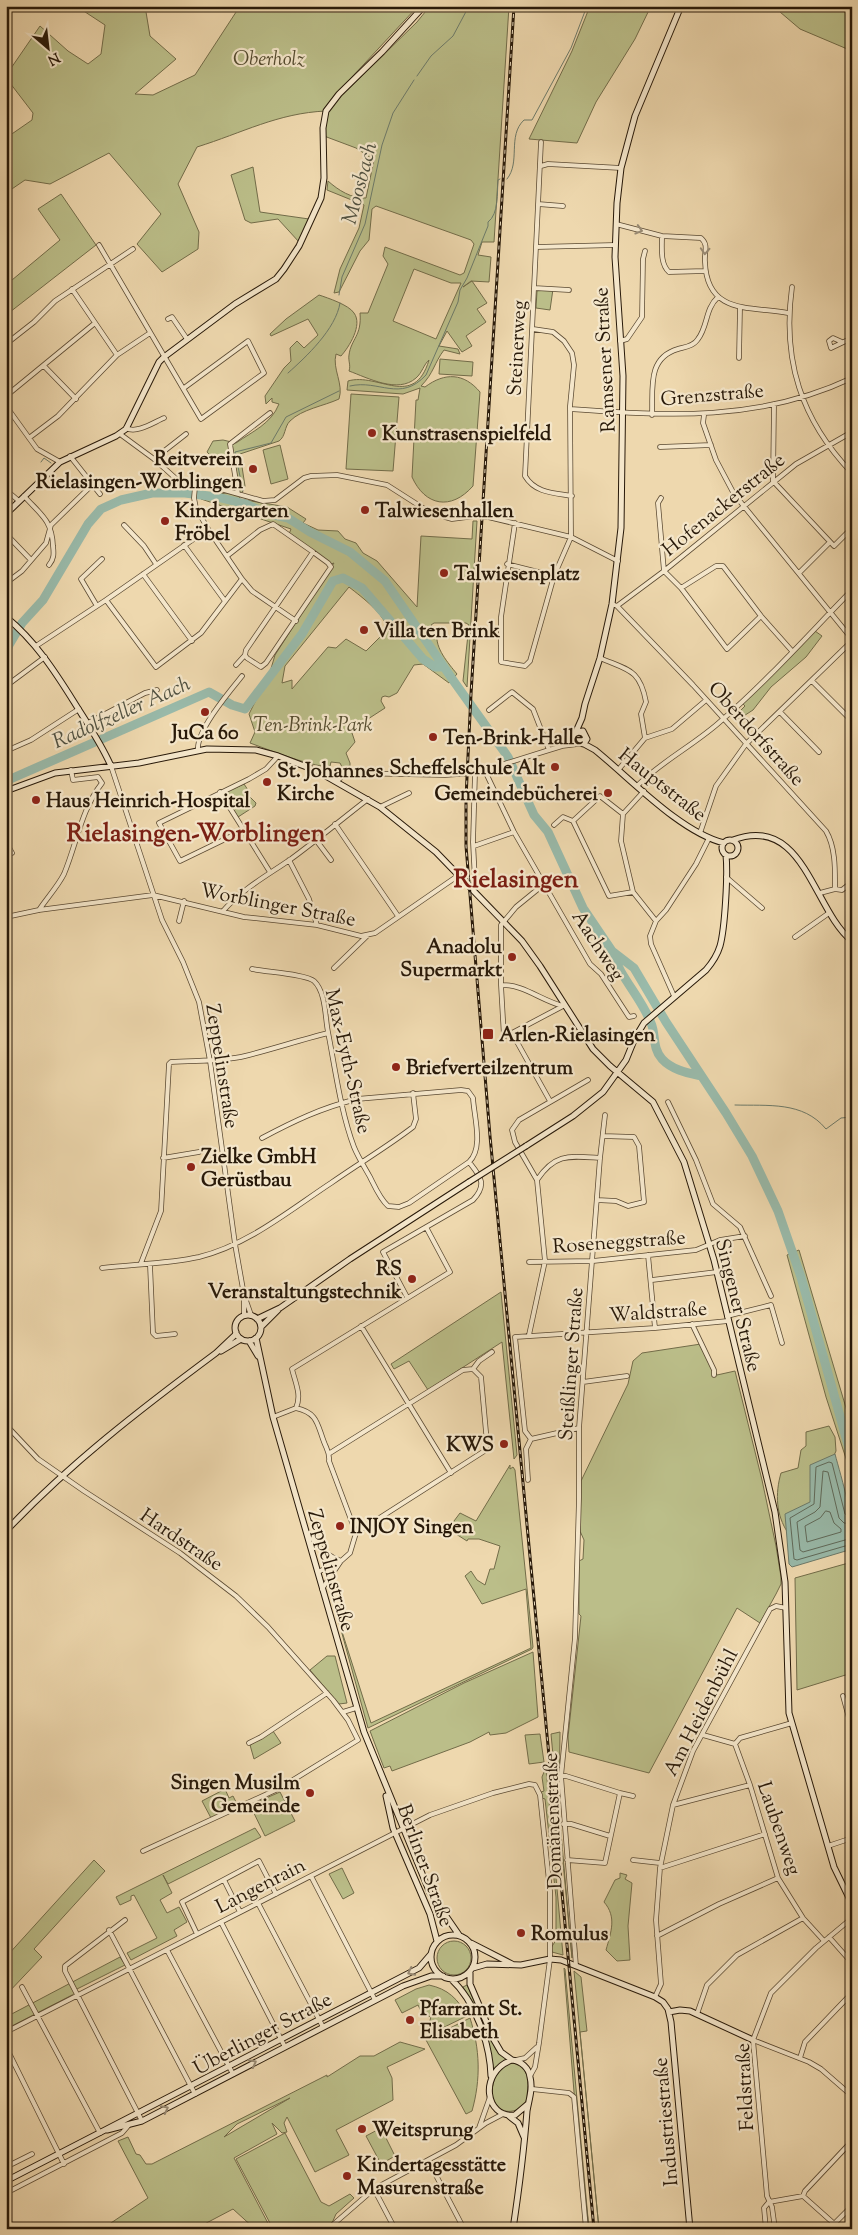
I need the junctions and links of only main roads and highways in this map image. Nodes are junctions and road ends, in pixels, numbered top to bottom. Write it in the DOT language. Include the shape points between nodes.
graph roads {
  1 [pos="424,6"];
  2 [pos="681,6"];
  3 [pos="6,514"];
  4 [pos="6,617"];
  5 [pos="582,718"];
  6 [pos="576,732"];
  7 [pos="585,733"];
  8 [pos="583,742"];
  9 [pos="111,766"];
  10 [pos="6,791"];
  11 [pos="746,836"];
  12 [pos="733,840"];
  13 [pos="723,846"];
  14 [pos="738,846"];
  15 [pos="729,856"];
  16 [pos="852,941"];
  17 [pos="618,1072"];
  18 [pos="280,1308"];
  19 [pos="257,1319"];
  20 [pos="261,1328"];
  21 [pos="236,1332"];
  22 [pos="256,1338"];
  23 [pos="241,1339"];
  24 [pos="249,1341"];
  25 [pos="216,1353"];
  26 [pos="259,1359"];
  27 [pos="6,1531"];
  28 [pos="385,1786"];
  29 [pos="852,1904"];
  30 [pos="459,1935"];
  31 [pos="438,1941"];
  32 [pos="471,1943"];
  33 [pos="431,1954"];
  34 [pos="512,1964"];
  35 [pos="471,1970"];
  36 [pos="443,1976"];
  37 [pos="450,1978"];
  38 [pos="669,2012"];
  39 [pos="753,2040"];
  40 [pos="514,2060"];
  41 [pos="491,2076"];
  42 [pos="528,2104"];
  43 [pos="506,2115"];
  44 [pos="101,2132"];
  45 [pos="524,2148"];
  46 [pos="9,2179"];
  47 [pos="513,2229"];
  48 [pos="690,2229"];
  1 -- 3 [label="main road" via="326,111 321,198 299,246 284,269 159,362 120,434 60,462"];
  2 -- 5 [label="main road, Ramsener Straße" via="635,116 621,168 615,245 624,413 621,528 614,605"];
  4 -- 9 [label="main road" via="45,657 96,736"];
  5 -- 6 [label="main road, Ramsener Straße"];
  5 -- 7 [label="main road, Ramsener Straße"];
  6 -- 7 [label="main road"];
  6 -- 8 [label="main road, Ramsener Straße" via="574,738"];
  7 -- 8 [label="main road, Ramsener Straße"];
  8 -- 13 [label="main road, Hauptstraße" via="680,820"];
  9 -- 10 [label="main road, Singener Straße" via="41,777"];
  9 -- 17 [label="main road, Singener Straße" via="198,750 243,749 278,756 337,781 368,799 436,852 503,921 540,966 593,1049"];
  11 -- 12 [label="main road"];
  11 -- 14 [label="main road"];
  11 -- 16 [label="main road" via="764,837 789,850 801,862 840,931"];
  12 -- 13 [label="main road"];
  12 -- 14 [label="main road"];
  13 -- 15 [label="main road"];
  14 -- 15 [label="main road" via="737,853"];
  15 -- 17 [label="main road" via="723,927 717,955 706,970 641,1027"];
  17 -- 18 [label="main road, bridge" via="595,1099 555,1127"];
  17 -- 29 [label="main road, Singener Straße" via="659,1110 684,1162 710,1244 775,1512 784,1567 787,1689 792,1723 828,1846"];
  18 -- 19 [label="main road"];
  18 -- 20 [label="main road"];
  19 -- 20 [label="main road"];
  19 -- 21 [label="main road" via="244,1316 236,1322"];
  20 -- 22 [label="main road"];
  21 -- 23 [label="main road"];
  21 -- 25 [label="main road"];
  22 -- 24 [label="main road"];
  22 -- 26 [label="main road, Zeppelinstraße"];
  23 -- 24 [label="main road"];
  23 -- 25 [label="main road"];
  24 -- 26 [label="main road, Zeppelinstraße"];
  25 -- 27 [label="main road" via="116,1429"];
  26 -- 28 [label="main road, Zeppelinstraße" via="356,1708"];
  28 -- 30 [label="main road, Berliner Straße" via="430,1894"];
  28 -- 31 [label="main road, Berliner Straße" via="394,1833 430,1914"];
  30 -- 31 [label="main road" via="447,1935"];
  30 -- 32 [label="main road"];
  31 -- 33 [label="main road"];
  32 -- 34 [label="main road"];
  32 -- 35 [label="main road" via="475,1958"];
  33 -- 36 [label="main road" via="434,1967"];
  33 -- 44 [label="main road, Überlinger Straße, one-way" via="419,1968"];
  34 -- 35 [label="main road" via="487,1964"];
  34 -- 38 [label="main road" via="556,1959 655,1997"];
  35 -- 37 [label="main road" via="461,1978"];
  35 -- 40 [label="main road" via="470,1984 494,2040 501,2052"];
  36 -- 37 [label="main road"];
  44 -- 36 [label="main road, Überlinger Straße, one-way" via="142,2121 403,1986 431,1976"];
  37 -- 41 [label="main road" via="460,1988 478,2022 488,2050"];
  38 -- 39 [label="main road" via="680,2010 697,2014"];
  38 -- 48 [label="main road, Industriestraße"];
  40 -- 41 [label="main road" via="500,2065"];
  40 -- 42 [label="main road" via="522,2063 530,2076 532,2089"];
  41 -- 43 [label="main road" via="490,2095 496,2110"];
  42 -- 43 [label="main road" via="519,2113"];
  42 -- 45 [label="main road"];
  43 -- 45 [label="main road" via="521,2127"];
  44 -- 46 [label="main road, Überlinger Straße"];
  45 -- 47 [label="main road"];
}
